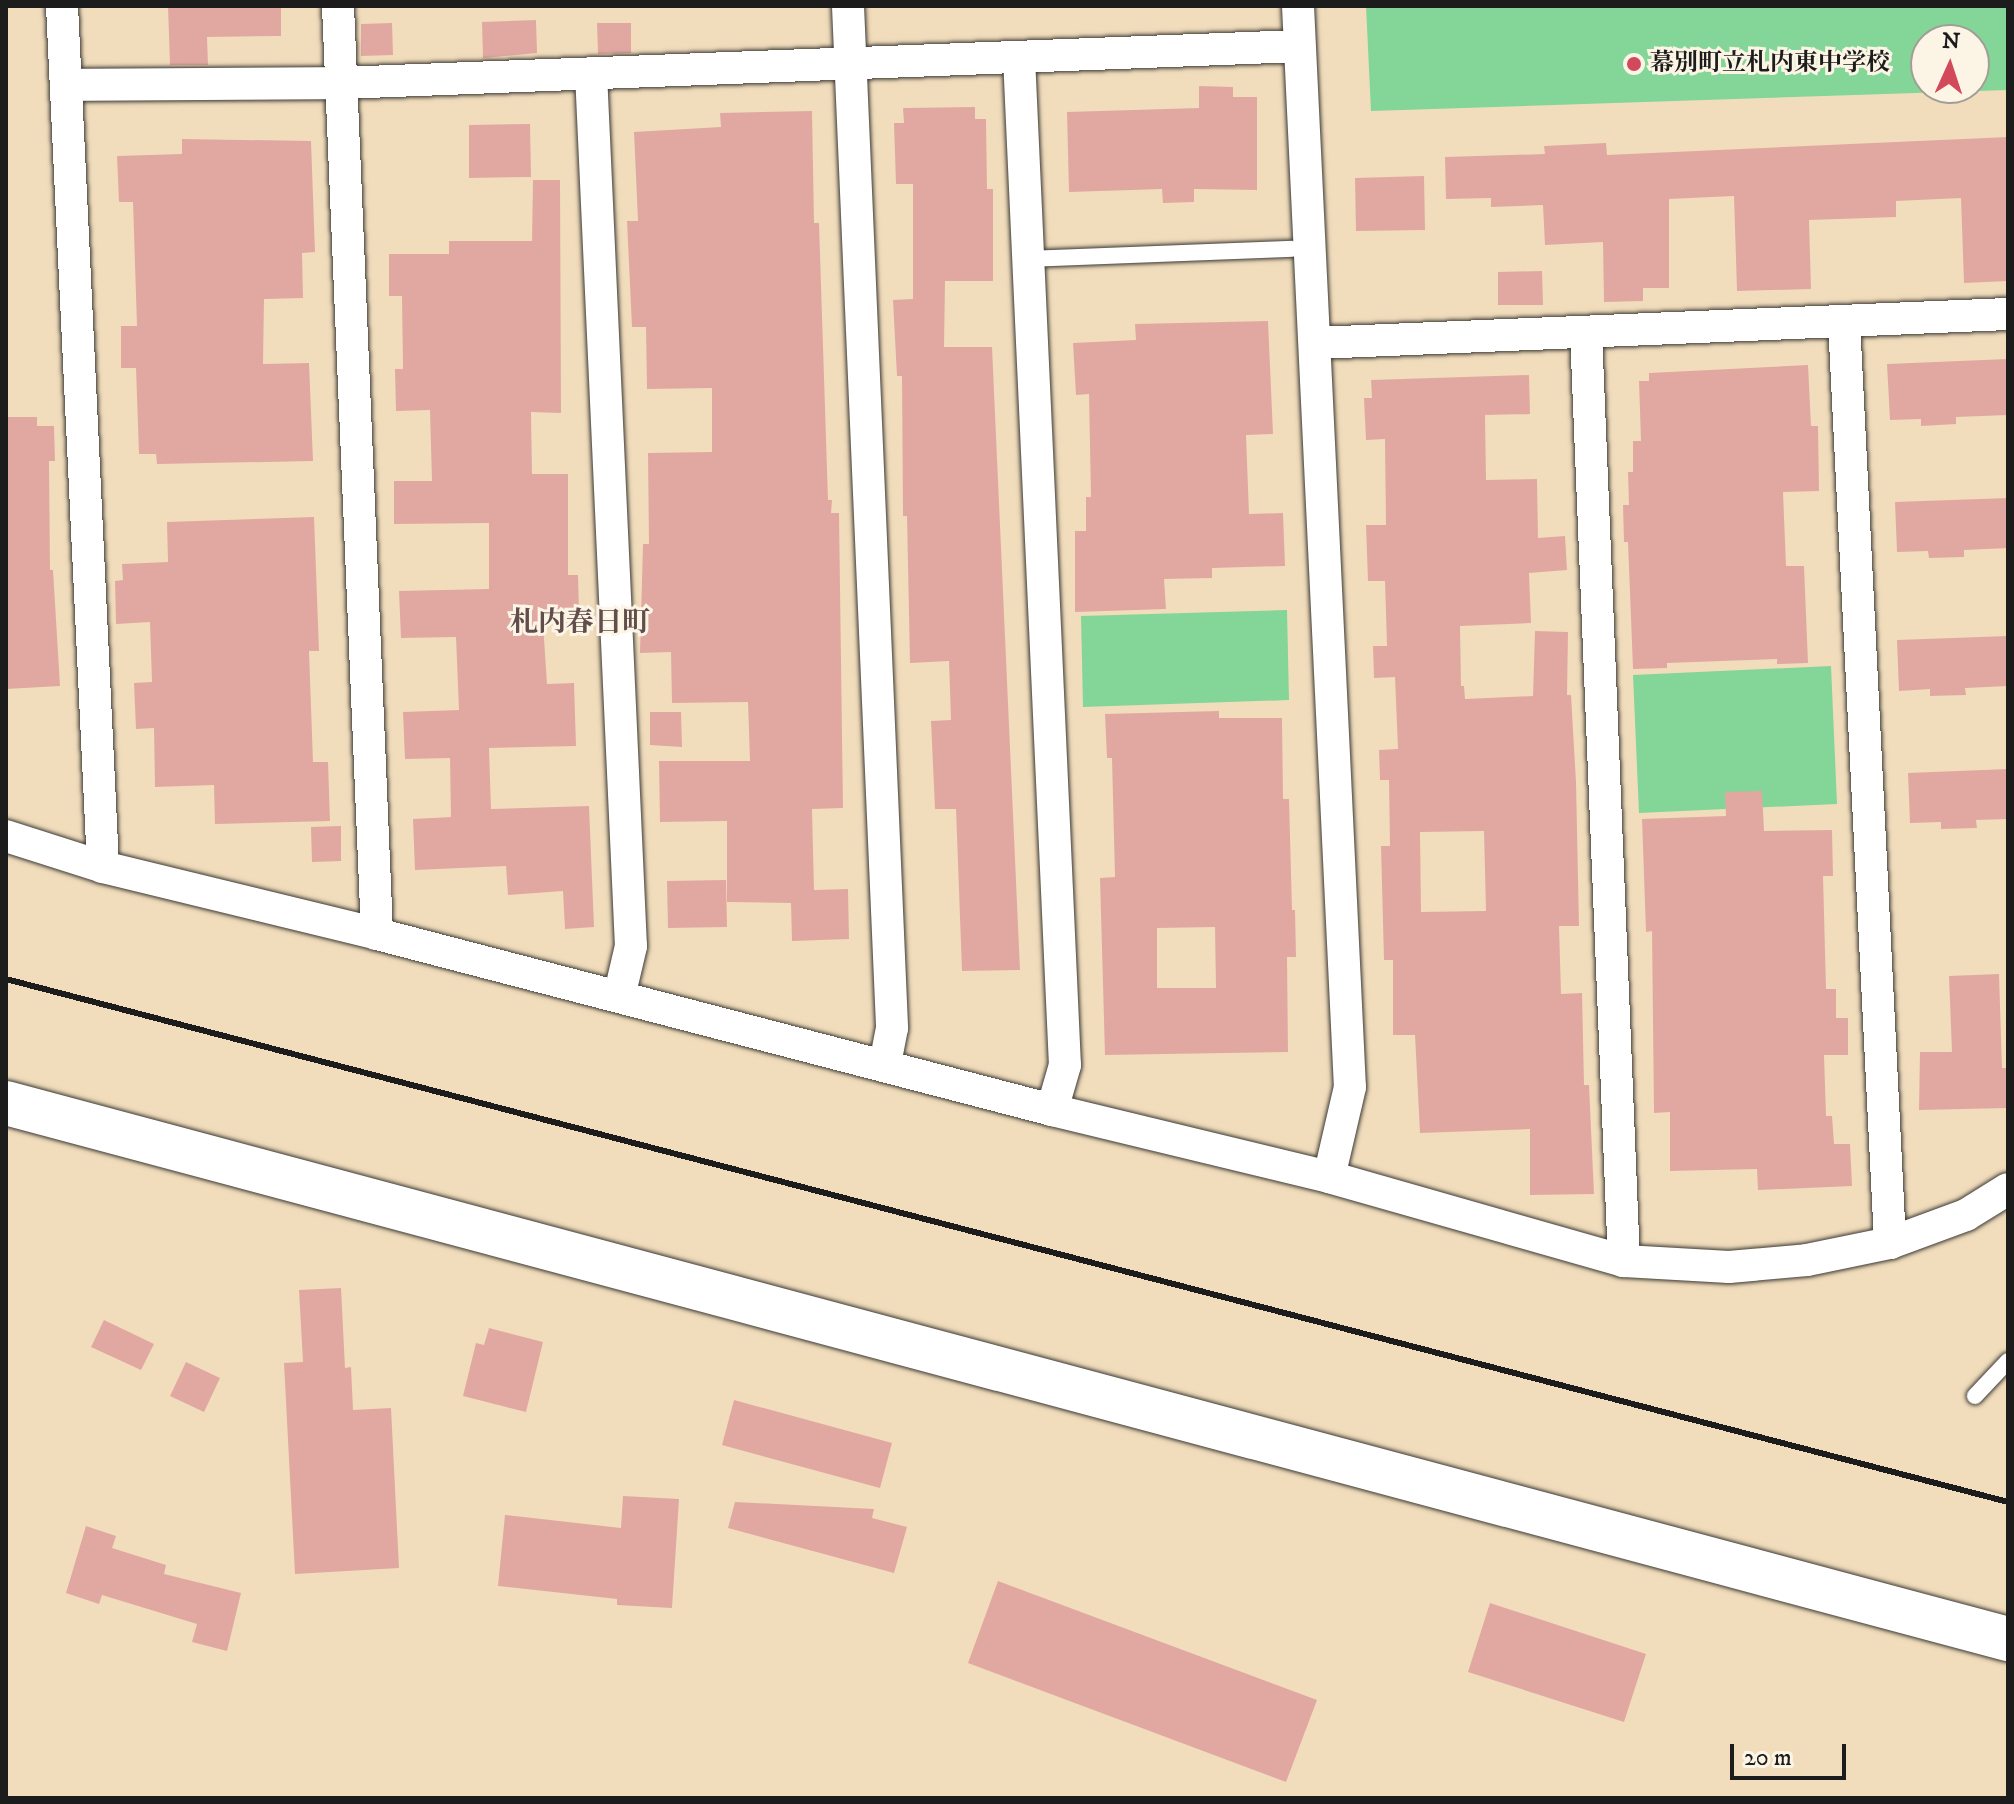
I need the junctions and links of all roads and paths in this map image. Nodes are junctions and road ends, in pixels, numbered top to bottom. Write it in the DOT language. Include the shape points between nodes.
graph roads {
  1 [pos="62,6"];
  2 [pos="338,6"];
  3 [pos="848,6"];
  4 [pos="1298,6"];
  5 [pos="1299,46"];
  6 [pos="1019,57"];
  7 [pos="851,64"];
  8 [pos="591,73"];
  9 [pos="341,83"];
  10 [pos="66,85"];
  11 [pos="1292,249"];
  12 [pos="1028,259"];
  13 [pos="2008,314"];
  14 [pos="1844,321"];
  15 [pos="1586,332"];
  16 [pos="1316,343"];
  17 [pos="6,836"];
  18 [pos="103,867"];
  19 [pos="377,934"];
  20 [pos="619,997"];
  21 [pos="885,1065"];
  22 [pos="6,1103"];
  23 [pos="1052,1110"];
  24 [pos="1329,1177"];
  25 [pos="2008,1189"];
  26 [pos="1890,1243"];
  27 [pos="1624,1261"];
  28 [pos="2008,1361"];
  29 [pos="1975,1396"];
  30 [pos="2008,1639"];
  1 -- 10 [label="street"];
  2 -- 9 [label="street"];
  3 -- 7 [label="street"];
  4 -- 5 [label="street"];
  5 -- 6 [label="street"];
  5 -- 16 [label="street"];
  6 -- 7 [label="street"];
  6 -- 12 [label="street"];
  7 -- 8 [label="street"];
  7 -- 21 [label="street" via="892,1028"];
  8 -- 9 [label="street"];
  8 -- 20 [label="street" via="631,946"];
  9 -- 10 [label="street"];
  9 -- 19 [label="street"];
  10 -- 18 [label="street"];
  11 -- 12 [label="lane"];
  12 -- 23 [label="street" via="1065,1065"];
  13 -- 14 [label="street"];
  14 -- 15 [label="street"];
  14 -- 26 [label="street"];
  15 -- 16 [label="street"];
  15 -- 27 [label="street"];
  16 -- 24 [label="street" via="1350,1087"];
  17 -- 18 [label="street"];
  18 -- 19 [label="street"];
  19 -- 20 [label="street"];
  20 -- 21 [label="street"];
  21 -- 23 [label="street"];
  22 -- 30 [label="street"];
  23 -- 24 [label="street"];
  24 -- 27 [label="street"];
  25 -- 26 [label="street" via="1966,1215"];
  26 -- 27 [label="street" via="1807,1260 1729,1267"];
  28 -- 29 [label="lane"];
}
